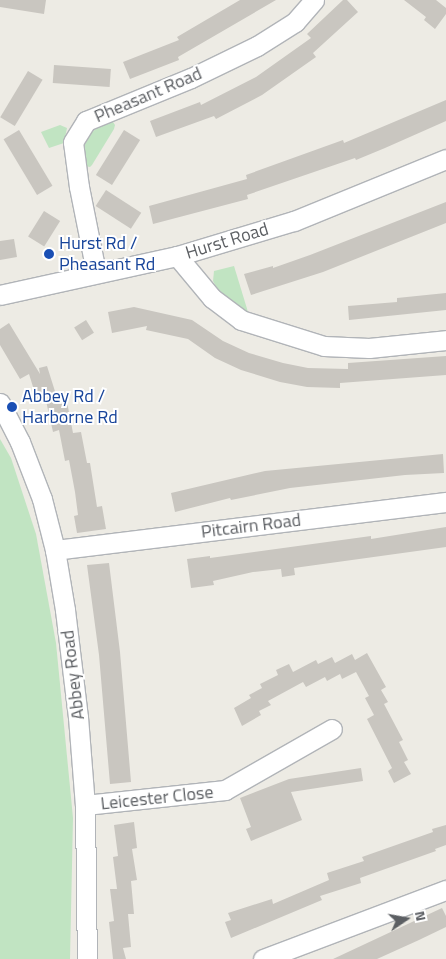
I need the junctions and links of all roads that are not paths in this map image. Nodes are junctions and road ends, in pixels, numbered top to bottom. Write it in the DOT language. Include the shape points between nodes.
graph roads {
  1 [pos="314,0"];
  2 [pos="446,159"];
  3 [pos="177,256"];
  4 [pos="96,272"];
  5 [pos="0,295"];
  6 [pos="446,340"];
  7 [pos="0,403"];
  8 [pos="446,502"];
  9 [pos="55,550"];
  10 [pos="332,729"];
  11 [pos="85,805"];
  12 [pos="446,890"];
  13 [pos="88,959"];
  14 [pos="263,959"];
  1 -- 4 [label="street, Pheasant Road" via="295,22 257,46 191,78 86,121 73,142 78,187"];
  2 -- 3 [label="street, Hurst Road" via="294,221"];
  3 -- 4 [label="street, Hurst Road"];
  3 -- 6 [label="street" via="212,298 241,320 324,346 369,348"];
  4 -- 5 [label="street, Hurst Road"];
  7 -- 9 [label="street, Abbey Road" via="20,442 42,499"];
  8 -- 9 [label="street, Pitcairn Road"];
  9 -- 11 [label="street, Abbey Road" via="78,718"];
  10 -- 11 [label="street, Leicester Close" via="225,790"];
  11 -- 13 [label="street, Abbey Road"];
  12 -- 14 [label="street"];
}
